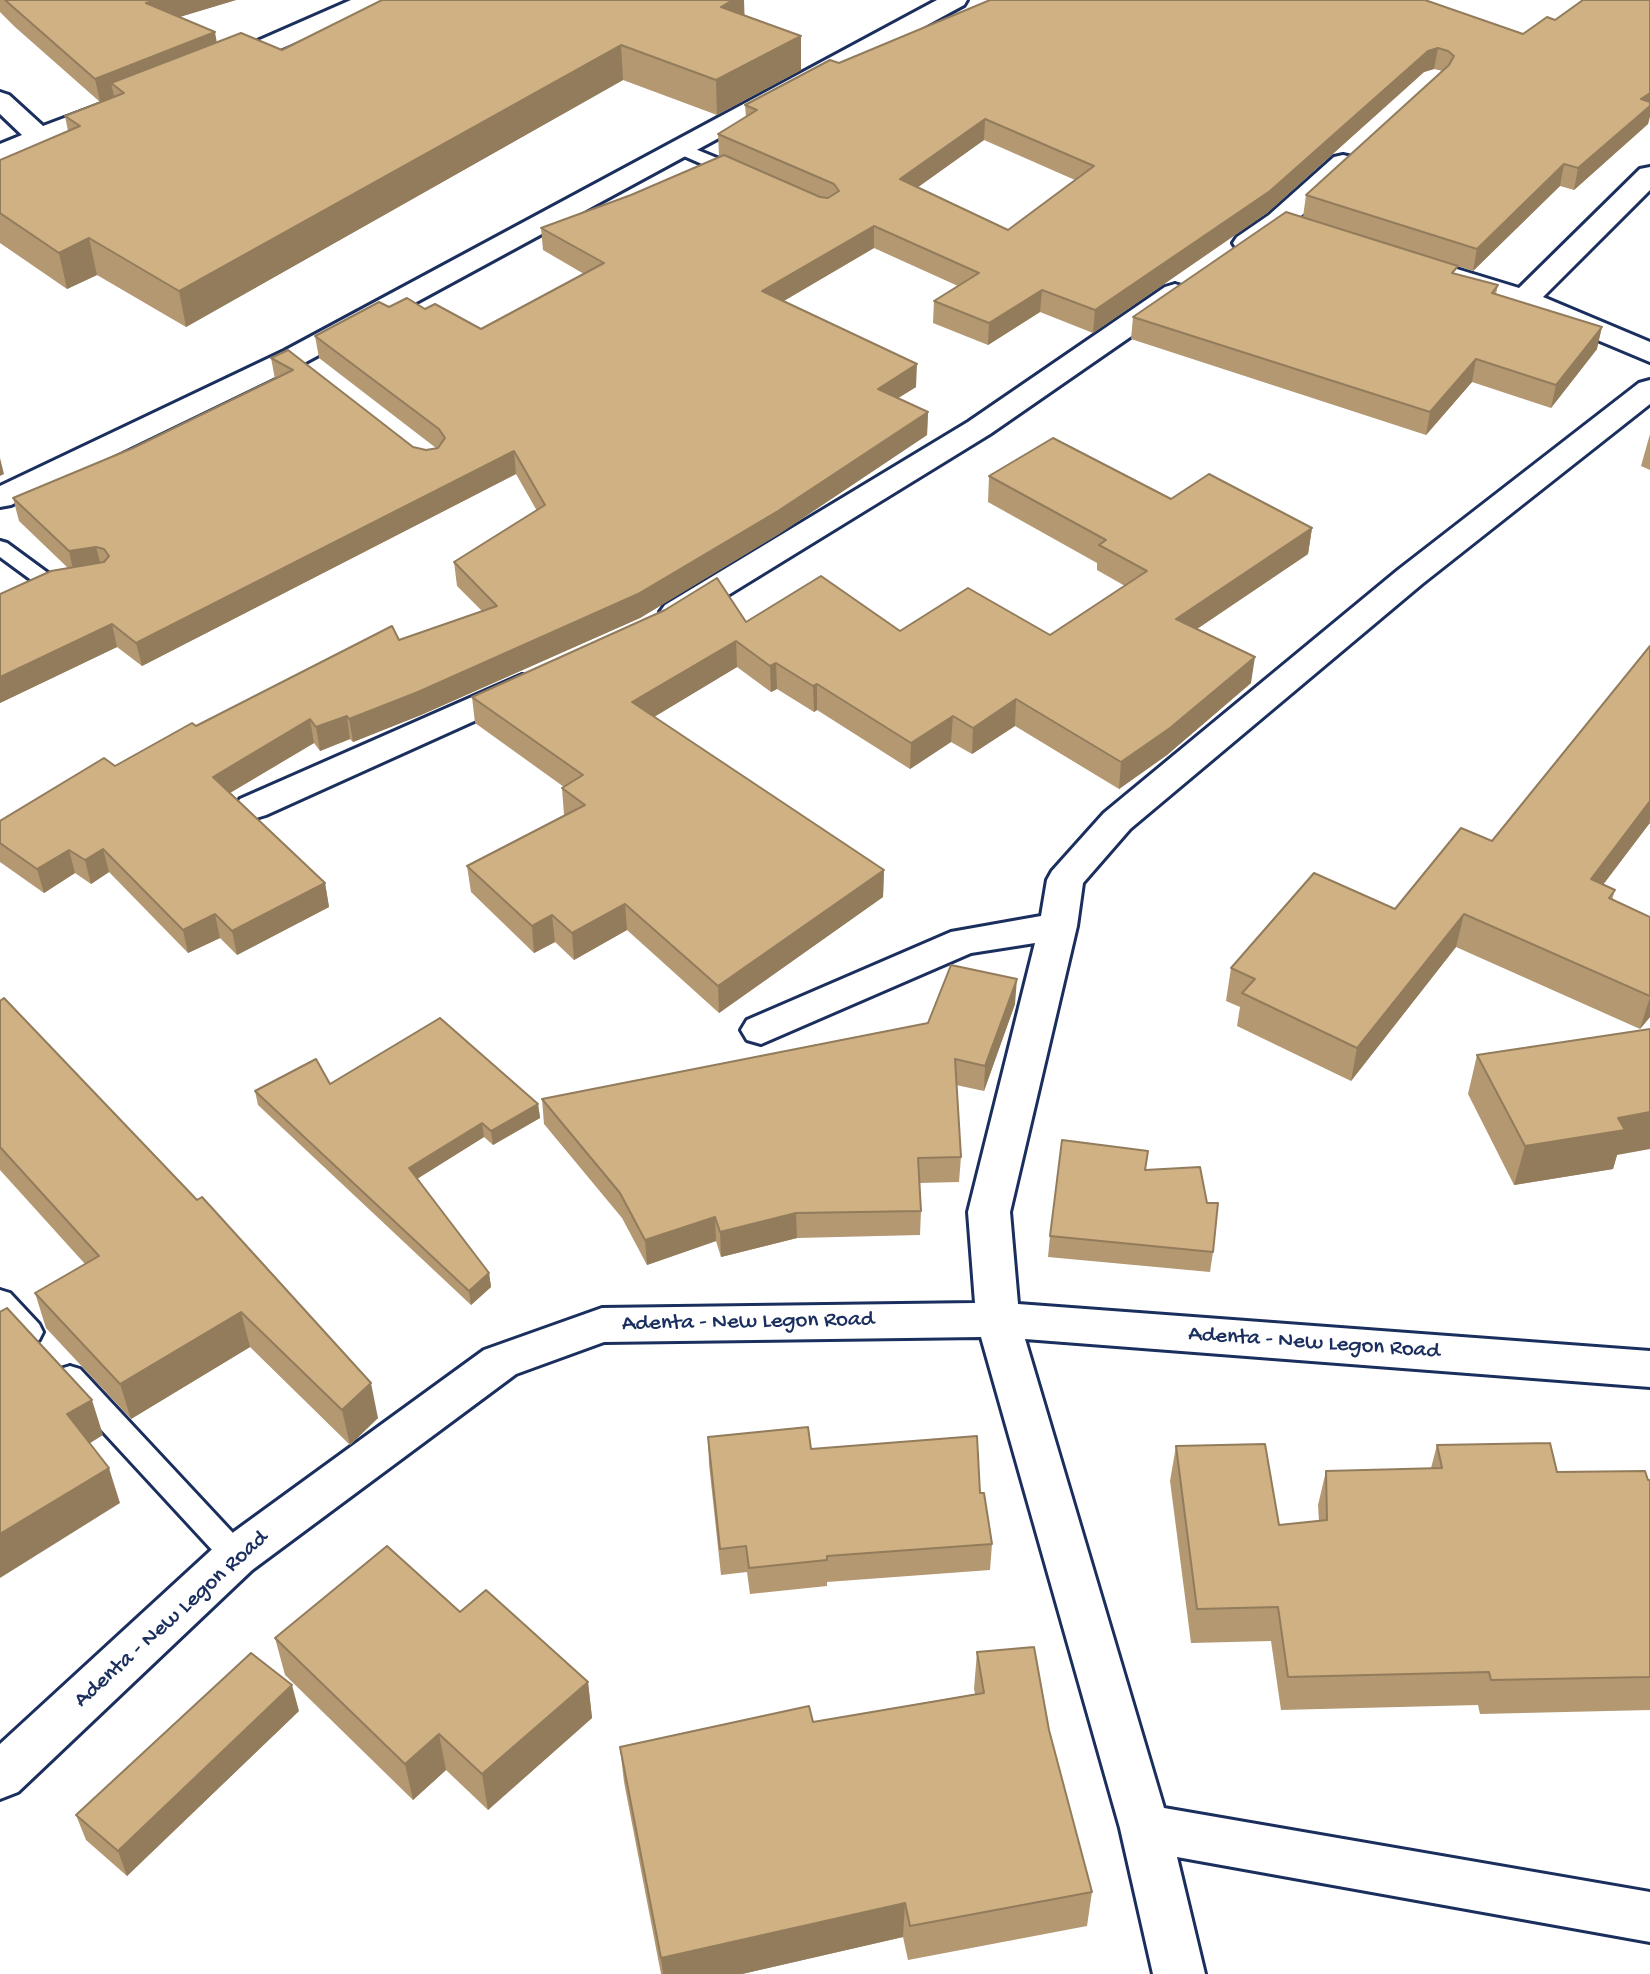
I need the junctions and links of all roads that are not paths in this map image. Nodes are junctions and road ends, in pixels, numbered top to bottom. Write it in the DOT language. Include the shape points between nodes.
graph roads {
  1 [pos="372,0"];
  2 [pos="955,0"];
  3 [pos="200,74"];
  4 [pos="138,98"];
  5 [pos="0,100"];
  6 [pos="39,137"];
  7 [pos="1367,141"];
  8 [pos="683,149"];
  9 [pos="0,153"];
  10 [pos="1650,175"];
  11 [pos="755,180"];
  12 [pos="1421,266"];
  13 [pos="1524,299"];
  14 [pos="1650,353"];
  15 [pos="1650,390"];
  16 [pos="0,498"];
  17 [pos="0,547"];
  18 [pos="85,583"];
  19 [pos="653,627"];
  20 [pos="553,672"];
  21 [pos="253,807"];
  22 [pos="1058,926"];
  23 [pos="761,1030"];
  24 [pos="0,1301"];
  25 [pos="999,1320"];
  26 [pos="1650,1369"];
  27 [pos="236,1556"];
  28 [pos="0,1776"];
  29 [pos="1144,1828"];
  30 [pos="1650,1917"];
  31 [pos="1179,1974"];
  1 -- 3 [label="street"];
  2 -- 8 [label="street"];
  4 -- 6 [label="street"];
  5 -- 6 [label="street"];
  6 -- 9 [label="street"];
  7 -- 19 [label="street" via="1292,225 1213,267 979,428"];
  8 -- 11 [label="lane"];
  8 -- 16 [label="street" via="304,365"];
  10 -- 13 [label="street"];
  12 -- 13 [label="street"];
  13 -- 14 [label="street"];
  15 -- 22 [label="street" via="1410,577 1117,821 1065,880"];
  17 -- 18 [label="lane" via="52,586"];
  20 -- 21 [label="street"];
  22 -- 23 [label="street" via="964,941"];
  22 -- 25 [label="street" via="989,1212"];
  24 -- 27 [label="lane"];
  25 -- 26 [label="street, Adenta - New Legon Road"];
  25 -- 27 [label="street, Adenta - New Legon Road" via="602,1325 500,1362"];
  25 -- 29 [label="street"];
  27 -- 28 [label="street, Adenta - New Legon Road"];
  29 -- 30 [label="street"];
  29 -- 31 [label="street"];
}
